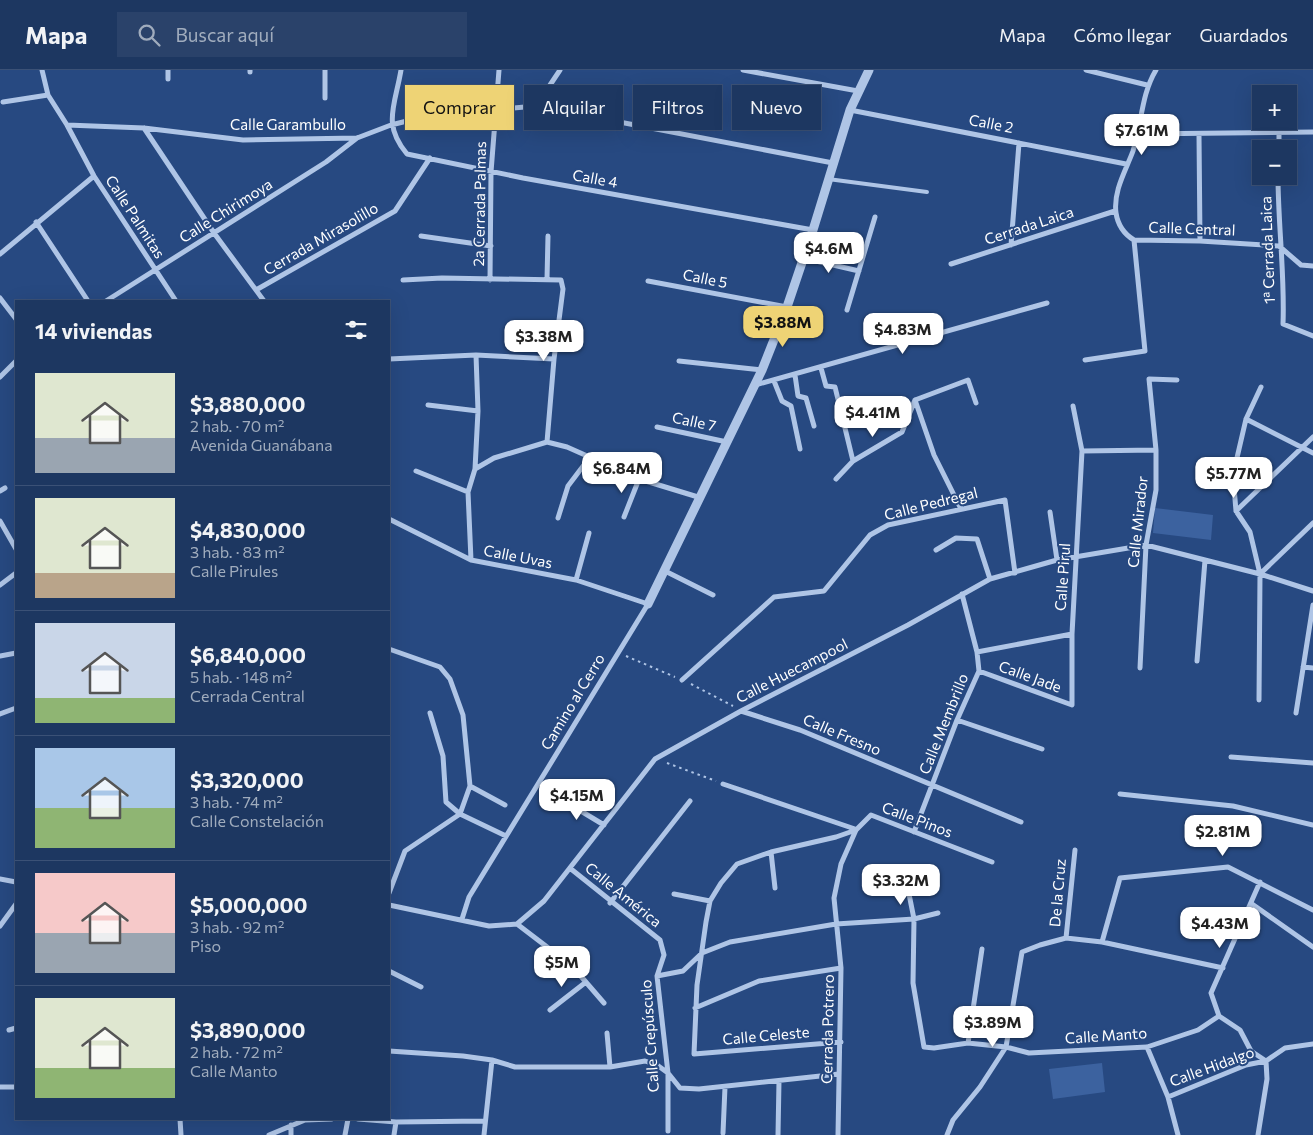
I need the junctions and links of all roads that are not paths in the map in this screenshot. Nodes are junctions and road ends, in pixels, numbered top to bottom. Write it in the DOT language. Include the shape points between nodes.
graph roads {
  1 [pos="42,70"];
  2 [pos="168,70"];
  3 [pos="325,70"];
  4 [pos="401,70"];
  5 [pos="499,70"];
  6 [pos="560,70"];
  7 [pos="743,70"];
  8 [pos="869,70"];
  9 [pos="1086,70"];
  10 [pos="1156,70"];
  11 [pos="168,79"];
  12 [pos="498,85"];
  13 [pos="550,85"];
  14 [pos="1146,85"];
  15 [pos="858,91"];
  16 [pos="48,95"];
  17 [pos="325,98"];
  18 [pos="3,102"];
  19 [pos="850,110"];
  20 [pos="405,122"];
  21 [pos="623,122"];
  22 [pos="391,124"];
  23 [pos="67,125"];
  24 [pos="144,128"];
  25 [pos="494,130"];
  26 [pos="1313,132"];
  27 [pos="1137,134"];
  28 [pos="1279,134"];
  29 [pos="1199,135"];
  30 [pos="357,138"];
  31 [pos="1279,140"];
  32 [pos="1019,143"];
  33 [pos="430,158"];
  34 [pos="833,162"];
  35 [pos="1126,164"];
  36 [pos="491,172"];
  37 [pos="94,176"];
  38 [pos="828,179"];
  39 [pos="1278,185"];
  40 [pos="927,192"];
  41 [pos="1116,211"];
  42 [pos="875,216"];
  43 [pos="36,222"];
  44 [pos="813,230"];
  45 [pos="214,233"];
  46 [pos="421,236"];
  47 [pos="548,236"];
  48 [pos="1134,240"];
  49 [pos="1200,241"];
  50 [pos="1010,245"];
  51 [pos="491,246"];
  52 [pos="1279,246"];
  53 [pos="0,254"];
  54 [pos="803,258"];
  55 [pos="951,264"];
  56 [pos="1313,266"];
  57 [pos="155,271"];
  58 [pos="859,271"];
  59 [pos="547,279"];
  60 [pos="403,280"];
  61 [pos="490,280"];
  62 [pos="648,280"];
  63 [pos="256,290"];
  64 [pos="0,298"];
  65 [pos="87,300"];
  66 [pos="108,300"];
  67 [pos="175,300"];
  68 [pos="263,300"];
  69 [pos="1047,303"];
  70 [pos="787,307"];
  71 [pos="847,310"];
  72 [pos="15,318"];
  73 [pos="1313,336"];
  74 [pos="476,355"];
  75 [pos="390,359"];
  76 [pos="554,359"];
  77 [pos="1085,360"];
  78 [pos="679,361"];
  79 [pos="15,362"];
  80 [pos="822,368"];
  81 [pos="762,370"];
  82 [pos="794,375"];
  83 [pos="0,377"];
  84 [pos="1177,380"];
  85 [pos="774,381"];
  86 [pos="755,385"];
  87 [pos="1261,387"];
  88 [pos="915,400"];
  89 [pos="976,403"];
  90 [pos="428,406"];
  91 [pos="1074,406"];
  92 [pos="478,412"];
  93 [pos="1246,419"];
  94 [pos="814,426"];
  95 [pos="657,427"];
  96 [pos="1313,437"];
  97 [pos="547,442"];
  98 [pos="727,442"];
  99 [pos="1302,447"];
  100 [pos="800,449"];
  101 [pos="1156,450"];
  102 [pos="1082,451"];
  103 [pos="1313,453"];
  104 [pos="590,457"];
  105 [pos="853,461"];
  106 [pos="475,469"];
  107 [pos="416,471"];
  108 [pos="639,479"];
  109 [pos="836,479"];
  110 [pos="468,492"];
  111 [pos="698,497"];
  112 [pos="961,509"];
  113 [pos="1236,511"];
  114 [pos="1050,512"];
  115 [pos="624,517"];
  116 [pos="558,518"];
  117 [pos="390,520"];
  118 [pos="0,521"];
  119 [pos="1313,523"];
  120 [pos="589,533"];
  121 [pos="1146,545"];
  122 [pos="15,547"];
  123 [pos="936,550"];
  124 [pos="1078,556"];
  125 [pos="471,560"];
  126 [pos="1056,560"];
  127 [pos="1206,560"];
  128 [pos="665,571"];
  129 [pos="1015,573"];
  130 [pos="15,574"];
  131 [pos="1260,574"];
  132 [pos="576,580"];
  133 [pos="990,580"];
  134 [pos="0,585"];
  135 [pos="1313,590"];
  136 [pos="962,594"];
  137 [pos="713,595"];
  138 [pos="648,604"];
  139 [pos="1313,605"];
  140 [pos="1072,634"];
  141 [pos="390,649"];
  142 [pos="977,652"];
  143 [pos="15,653"];
  144 [pos="0,656"];
  145 [pos="1197,661"];
  146 [pos="1304,667"];
  147 [pos="1140,668"];
  148 [pos="1313,668"];
  149 [pos="979,672"];
  150 [pos="682,680"];
  151 [pos="1259,700"];
  152 [pos="1072,705"];
  153 [pos="15,708"];
  154 [pos="741,711"];
  155 [pos="430,713"];
  156 [pos="1296,713"];
  157 [pos="0,714"];
  158 [pos="957,720"];
  159 [pos="1042,749"];
  160 [pos="1231,757"];
  161 [pos="1313,763"];
  162 [pos="723,784"];
  163 [pos="470,786"];
  164 [pos="932,786"];
  165 [pos="1120,794"];
  166 [pos="560,800"];
  167 [pos="690,801"];
  168 [pos="505,805"];
  169 [pos="460,814"];
  170 [pos="1021,822"];
  171 [pos="604,825"];
  172 [pos="1313,825"];
  173 [pos="856,830"];
  174 [pos="914,832"];
  175 [pos="506,836"];
  176 [pos="1075,850"];
  177 [pos="771,852"];
  178 [pos="992,862"];
  179 [pos="571,869"];
  180 [pos="0,879"];
  181 [pos="15,882"];
  182 [pos="1260,882"];
  183 [pos="775,888"];
  184 [pos="908,889"];
  185 [pos="390,890"];
  186 [pos="674,894"];
  187 [pos="710,901"];
  188 [pos="610,903"];
  189 [pos="1252,904"];
  190 [pos="15,905"];
  191 [pos="390,905"];
  192 [pos="1313,910"];
  193 [pos="938,913"];
  194 [pos="462,919"];
  195 [pos="914,919"];
  196 [pos="517,924"];
  197 [pos="836,924"];
  198 [pos="0,926"];
  199 [pos="1066,938"];
  200 [pos="660,940"];
  201 [pos="1102,942"];
  202 [pos="1313,947"];
  203 [pos="982,949"];
  204 [pos="702,953"];
  205 [pos="841,968"];
  206 [pos="1223,968"];
  207 [pos="390,972"];
  208 [pos="657,976"];
  209 [pos="586,982"];
  210 [pos="420,987"];
  211 [pos="604,1003"];
  212 [pos="695,1008"];
  213 [pos="550,1010"];
  214 [pos="1219,1016"];
  215 [pos="15,1028"];
  216 [pos="9,1030"];
  217 [pos="607,1033"];
  218 [pos="840,1042"];
  219 [pos="968,1043"];
  220 [pos="1313,1044"];
  221 [pos="1006,1046"];
  222 [pos="1147,1047"];
  223 [pos="390,1051"];
  224 [pos="492,1060"];
  225 [pos="1266,1061"];
  226 [pos="610,1067"];
  227 [pos="668,1073"];
  228 [pos="839,1074"];
  229 [pos="780,1081"];
  230 [pos="0,1087"];
  231 [pos="15,1087"];
  232 [pos="725,1087"];
  233 [pos="1168,1098"];
  234 [pos="180,1120"];
  235 [pos="305,1120"];
  236 [pos="348,1120"];
  237 [pos="371,1120"];
  238 [pos="484,1121"];
  239 [pos="396,1122"];
  240 [pos="291,1124"];
  241 [pos="668,1131"];
  242 [pos="723,1133"];
  243 [pos="181,1135"];
  244 [pos="268,1135"];
  245 [pos="292,1135"];
  246 [pos="345,1135"];
  247 [pos="394,1135"];
  248 [pos="484,1135"];
  249 [pos="778,1135"];
  250 [pos="838,1135"];
  251 [pos="947,1135"];
  252 [pos="1178,1135"];
  253 [pos="1258,1135"];
  1 -- 16 [label="street, Calle Palmitas"];
  2 -- 11 [label="street"];
  3 -- 17 [label="street"];
  4 -- 22 [label="street"];
  5 -- 12 [label="street, 2a Cerrada Palmas"];
  6 -- 13 [label="street"];
  7 -- 15 [label="street"];
  8 -- 15 [label="street"];
  9 -- 14 [label="street"];
  10 -- 14 [label="street"];
  14 -- 27 [label="street"];
  15 -- 19 [label="street"];
  16 -- 18 [label="street"];
  16 -- 23 [label="street, Calle Palmitas"];
  19 -- 32 [label="street, Calle 2"];
  19 -- 34 [label="street"];
  20 -- 22 [label="street, Calle Garambullo"];
  21 -- 34 [label="street, Calle Garambullo"];
  22 -- 30 [label="street, Calle Garambullo"];
  22 -- 33 [label="street, Calle 4" via="396,141 407,154"];
  23 -- 24 [label="street, Calle Garambullo"];
  23 -- 37 [label="street, Calle Palmitas"];
  24 -- 30 [label="street, Calle Garambullo" via="243,140"];
  24 -- 45 [label="street"];
  25 -- 36 [label="street, 2a Cerrada Palmas"];
  26 -- 28 [label="street"];
  27 -- 29 [label="street"];
  27 -- 35 [label="street"];
  28 -- 29 [label="street"];
  28 -- 31 [label="street"];
  29 -- 49 [label="street"];
  30 -- 45 [label="street, Calle Chirimoya" via="326,162"];
  32 -- 35 [label="street, Calle 2"];
  32 -- 50 [label="street"];
  33 -- 36 [label="street, Calle 4"];
  33 -- 63 [label="street, Cerrada Mirasolillo" via="395,211"];
  34 -- 38 [label="street"];
  35 -- 41 [label="street" via="1118,189"];
  36 -- 44 [label="street, Calle 4"];
  36 -- 51 [label="street, 2a Cerrada Palmas"];
  37 -- 43 [label="street"];
  37 -- 57 [label="street, Calle Palmitas"];
  38 -- 40 [label="lane"];
  38 -- 44 [label="street"];
  39 -- 52 [label="street, 1ª Cerrada Laica"];
  41 -- 48 [label="street" via="1119,226"];
  41 -- 50 [label="street, Cerrada Laica"];
  42 -- 58 [label="street"];
  43 -- 53 [label="street"];
  43 -- 65 [label="street"];
  44 -- 54 [label="street"];
  45 -- 57 [label="street, Calle Chirimoya"];
  45 -- 63 [label="street"];
  46 -- 51 [label="street"];
  47 -- 59 [label="street"];
  48 -- 49 [label="street, Calle Central"];
  48 -- 77 [label="street" via="1145,351"];
  49 -- 52 [label="street, Calle Central"];
  50 -- 55 [label="street, Cerrada Laica"];
  51 -- 61 [label="street, 2a Cerrada Palmas"];
  52 -- 56 [label="street" via="1301,265"];
  52 -- 73 [label="street, 1ª Cerrada Laica" via="1283,324"];
  54 -- 58 [label="street"];
  54 -- 70 [label="street"];
  57 -- 66 [label="street, Calle Chirimoya"];
  57 -- 67 [label="street, Calle Palmitas"];
  58 -- 71 [label="street"];
  59 -- 61 [label="street"];
  59 -- 76 [label="street" via="561,280 563,289"];
  60 -- 61 [label="street"];
  62 -- 70 [label="street, Calle 5"];
  63 -- 68 [label="street"];
  64 -- 72 [label="street"];
  69 -- 80 [label="street"];
  70 -- 81 [label="street"];
  74 -- 75 [label="street"];
  74 -- 76 [label="street"];
  74 -- 92 [label="street"];
  76 -- 97 [label="street"];
  78 -- 81 [label="street"];
  79 -- 83 [label="street"];
  80 -- 82 [label="street"];
  80 -- 105 [label="street" via="826,386 835,387"];
  81 -- 86 [label="street"];
  82 -- 85 [label="street"];
  82 -- 94 [label="street" via="798,396 806,398"];
  84 -- 101 [label="street, Calle Mirador" via="1149,379"];
  85 -- 86 [label="street"];
  85 -- 100 [label="street" via="782,401 791,406"];
  86 -- 98 [label="street"];
  87 -- 93 [label="street"];
  88 -- 89 [label="street" via="968,380"];
  88 -- 105 [label="street" via="902,432"];
  88 -- 112 [label="street" via="934,456"];
  90 -- 92 [label="street"];
  91 -- 102 [label="street, Calle Pirul"];
  92 -- 106 [label="street"];
  93 -- 99 [label="street"];
  93 -- 113 [label="street" via="1233,475"];
  95 -- 98 [label="street, Calle 7"];
  96 -- 99 [label="street"];
  97 -- 104 [label="street"];
  97 -- 106 [label="street" via="494,458"];
  98 -- 111 [label="street"];
  99 -- 103 [label="street"];
  99 -- 113 [label="street"];
  101 -- 102 [label="street"];
  101 -- 121 [label="street, Calle Mirador" via="1156,490"];
  102 -- 124 [label="street, Calle Pirul"];
  104 -- 108 [label="street"];
  104 -- 116 [label="street" via="568,486"];
  105 -- 109 [label="street"];
  106 -- 110 [label="street"];
  107 -- 110 [label="street"];
  108 -- 111 [label="street"];
  108 -- 115 [label="street"];
  110 -- 125 [label="street"];
  111 -- 128 [label="street"];
  112 -- 129 [label="street, Calle Pedregal" via="1006,500"];
  112 -- 150 [label="street, Calle Pedregal" via="888,525 870,535 824,591 774,597"];
  113 -- 131 [label="street" via="1250,532"];
  114 -- 126 [label="street"];
  117 -- 125 [label="street, Calle Uvas"];
  118 -- 122 [label="street"];
  119 -- 131 [label="street"];
  120 -- 132 [label="street"];
  121 -- 124 [label="street, Calle Huecampool"];
  121 -- 127 [label="street"];
  121 -- 147 [label="street, Calle Mirador"];
  123 -- 133 [label="street" via="956,538 977,539"];
  124 -- 126 [label="street, Calle Huecampool"];
  124 -- 140 [label="street, Calle Pirul"];
  125 -- 132 [label="street, Calle Uvas"];
  126 -- 129 [label="street, Calle Huecampool"];
  127 -- 131 [label="street"];
  127 -- 145 [label="street"];
  128 -- 137 [label="street"];
  128 -- 138 [label="street"];
  129 -- 133 [label="street, Calle Huecampool"];
  130 -- 134 [label="street"];
  131 -- 135 [label="street"];
  131 -- 151 [label="street"];
  132 -- 138 [label="street, Calle Uvas"];
  133 -- 136 [label="street, Calle Huecampool"];
  136 -- 142 [label="street, Calle Membrillo"];
  136 -- 154 [label="street, Calle Huecampool"];
  138 -- 175 [label="street, Camino al Cerro"];
  139 -- 146 [label="street"];
  140 -- 142 [label="street"];
  140 -- 152 [label="street, Calle Pirul"];
  141 -- 163 [label="street" via="440,667 450,679 464,715"];
  142 -- 149 [label="street, Calle Membrillo"];
  143 -- 144 [label="street"];
  146 -- 148 [label="street"];
  146 -- 156 [label="street"];
  149 -- 152 [label="street, Calle Jade"];
  149 -- 158 [label="street, Calle Membrillo"];
  153 -- 157 [label="street"];
  154 -- 164 [label="street, Calle Fresno" via="800,730"];
  154 -- 171 [label="street, Calle Huecampool" via="655,759"];
  155 -- 169 [label="street" via="443,756 446,802"];
  158 -- 159 [label="street"];
  158 -- 164 [label="street, Calle Membrillo"];
  160 -- 161 [label="street"];
  162 -- 173 [label="street"];
  163 -- 168 [label="street"];
  163 -- 169 [label="street"];
  164 -- 170 [label="street, Calle Fresno"];
  164 -- 174 [label="street, Calle Membrillo"];
  165 -- 172 [label="street" via="1233,806"];
  166 -- 171 [label="street"];
  167 -- 188 [label="street"];
  169 -- 175 [label="street"];
  169 -- 185 [label="street" via="405,851"];
  171 -- 179 [label="street, Calle Huecampool"];
  173 -- 174 [label="street, Calle Pinos" via="872,815"];
  173 -- 177 [label="street" via="836,838"];
  173 -- 197 [label="street, Cerrada Potrero" via="841,864 834,898"];
  174 -- 178 [label="street, Calle Pinos"];
  175 -- 194 [label="street, Camino al Cerro" via="469,897"];
  176 -- 199 [label="street, De la Cruz"];
  177 -- 183 [label="street"];
  177 -- 187 [label="street" via="737,864"];
  179 -- 188 [label="street, Calle América"];
  179 -- 196 [label="street, Calle Huecampool" via="544,901"];
  180 -- 181 [label="street"];
  182 -- 189 [label="street"];
  182 -- 192 [label="street"];
  182 -- 201 [label="street" via="1228,867 1120,878"];
  184 -- 195 [label="street"];
  186 -- 187 [label="street"];
  187 -- 204 [label="street"];
  188 -- 200 [label="street, Calle América"];
  189 -- 202 [label="street"];
  189 -- 206 [label="street"];
  190 -- 198 [label="street"];
  191 -- 194 [label="street"];
  193 -- 195 [label="street"];
  194 -- 196 [label="street" via="489,926"];
  195 -- 197 [label="street"];
  195 -- 219 [label="street, Calle Manto" via="913,983 924,1046 934,1048"];
  196 -- 209 [label="street" via="572,966"];
  197 -- 204 [label="street" via="730,942"];
  197 -- 205 [label="street, Cerrada Potrero"];
  199 -- 201 [label="street"];
  199 -- 221 [label="street" via="1022,952"];
  200 -- 208 [label="street, Calle Crepúsculo" via="664,955"];
  201 -- 206 [label="street"];
  203 -- 219 [label="street"];
  204 -- 208 [label="street" via="683,971"];
  204 -- 212 [label="street"];
  205 -- 212 [label="street" via="759,981"];
  205 -- 218 [label="street, Cerrada Potrero"];
  206 -- 214 [label="street" via="1211,993"];
  207 -- 210 [label="street"];
  208 -- 227 [label="street, Calle Crepúsculo"];
  209 -- 211 [label="street"];
  209 -- 213 [label="street"];
  212 -- 218 [label="street, Calle Celeste" via="694,1054"];
  214 -- 222 [label="street, Calle Manto" via="1198,1030"];
  214 -- 225 [label="street" via="1240,1030 1252,1051"];
  215 -- 216 [label="street"];
  217 -- 226 [label="street"];
  218 -- 228 [label="street, Cerrada Potrero"];
  219 -- 221 [label="street, Calle Manto"];
  220 -- 225 [label="street, Calle Hidalgo" via="1284,1048"];
  221 -- 222 [label="street, Calle Manto" via="1029,1053"];
  221 -- 251 [label="street" via="980,1088 953,1120"];
  222 -- 233 [label="street"];
  223 -- 224 [label="street"];
  224 -- 226 [label="street" via="515,1068"];
  224 -- 238 [label="street"];
  225 -- 233 [label="street, Calle Hidalgo" via="1246,1065"];
  225 -- 253 [label="street" via="1267,1080"];
  226 -- 227 [label="street" via="645,1061"];
  227 -- 232 [label="street" via="680,1088"];
  227 -- 241 [label="street, Calle Crepúsculo"];
  228 -- 229 [label="street"];
  228 -- 250 [label="street, Cerrada Potrero"];
  229 -- 232 [label="street"];
  229 -- 249 [label="street"];
  230 -- 231 [label="street"];
  232 -- 242 [label="street"];
  233 -- 252 [label="street"];
  234 -- 243 [label="street"];
  235 -- 240 [label="street"];
  236 -- 246 [label="street"];
  237 -- 239 [label="street"];
  238 -- 239 [label="street"];
  238 -- 248 [label="street"];
  239 -- 247 [label="street"];
  240 -- 244 [label="street"];
  240 -- 245 [label="street"];
}
